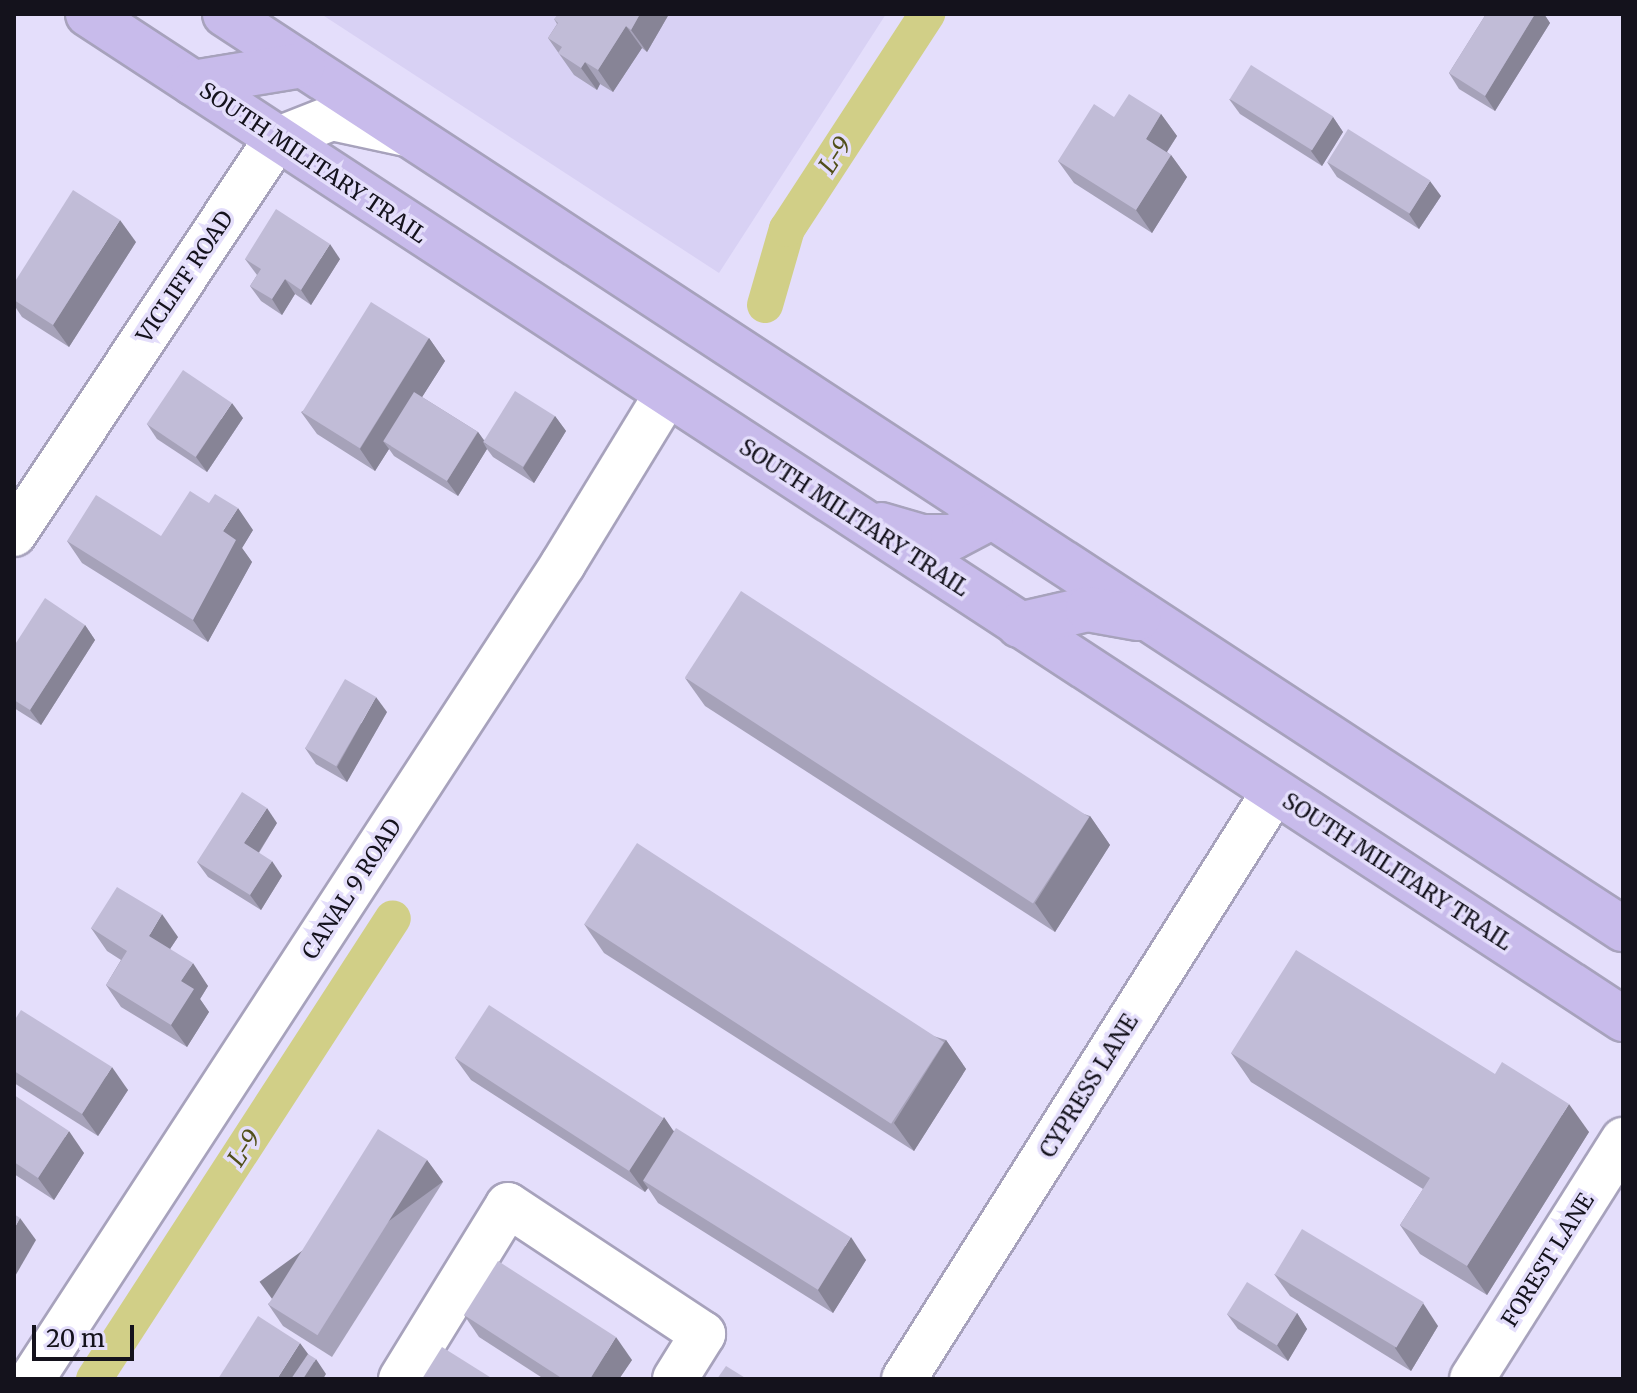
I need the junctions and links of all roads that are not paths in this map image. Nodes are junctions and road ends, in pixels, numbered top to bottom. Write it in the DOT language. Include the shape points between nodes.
graph roads {
  1 [pos="88,14"];
  2 [pos="225,14"];
  3 [pos="303,65"];
  4 [pos="193,83"];
  5 [pos="413,136"];
  6 [pos="276,140"];
  7 [pos="666,395"];
  8 [pos="852,517"];
  9 [pos="991,517"];
  10 [pos="14,534"];
  11 [pos="1148,620"];
  12 [pos="1019,625"];
  13 [pos="1274,792"];
  14 [pos="1623,929"];
  15 [pos="1565,982"];
  16 [pos="1623,997"];
  17 [pos="1623,1019"];
  18 [pos="1623,1140"];
  19 [pos="32,1379"];
  20 [pos="401,1379"];
  21 [pos="675,1379"];
  22 [pos="904,1379"];
  23 [pos="1472,1379"];
  1 -- 4 [label="main road, SOUTH MILITARY TRAIL"];
  2 -- 3 [label="main road"];
  3 -- 4 [label="main road"];
  3 -- 5 [label="main road"];
  4 -- 6 [label="main road, SOUTH MILITARY TRAIL"];
  5 -- 6 [label="street" via="332,118"];
  5 -- 9 [label="main road"];
  6 -- 7 [label="main road, SOUTH MILITARY TRAIL"];
  6 -- 10 [label="street, VICLIFF ROAD"];
  7 -- 8 [label="main road, SOUTH MILITARY TRAIL"];
  7 -- 19 [label="street, CANAL 9 ROAD" via="563,564"];
  8 -- 9 [label="main road" via="922,537 953,537"];
  8 -- 12 [label="main road, SOUTH MILITARY TRAIL"];
  9 -- 11 [label="main road"];
  11 -- 12 [label="main road" via="1088,609"];
  11 -- 14 [label="main road"];
  12 -- 13 [label="main road, SOUTH MILITARY TRAIL"];
  13 -- 15 [label="main road, SOUTH MILITARY TRAIL"];
  13 -- 22 [label="street, CYPRESS LANE"];
  15 -- 16 [label="main road"];
  15 -- 17 [label="main road, SOUTH MILITARY TRAIL"];
  18 -- 23 [label="street, FOREST LANE"];
  20 -- 21 [label="street" via="508,1205 703,1334"];
}
